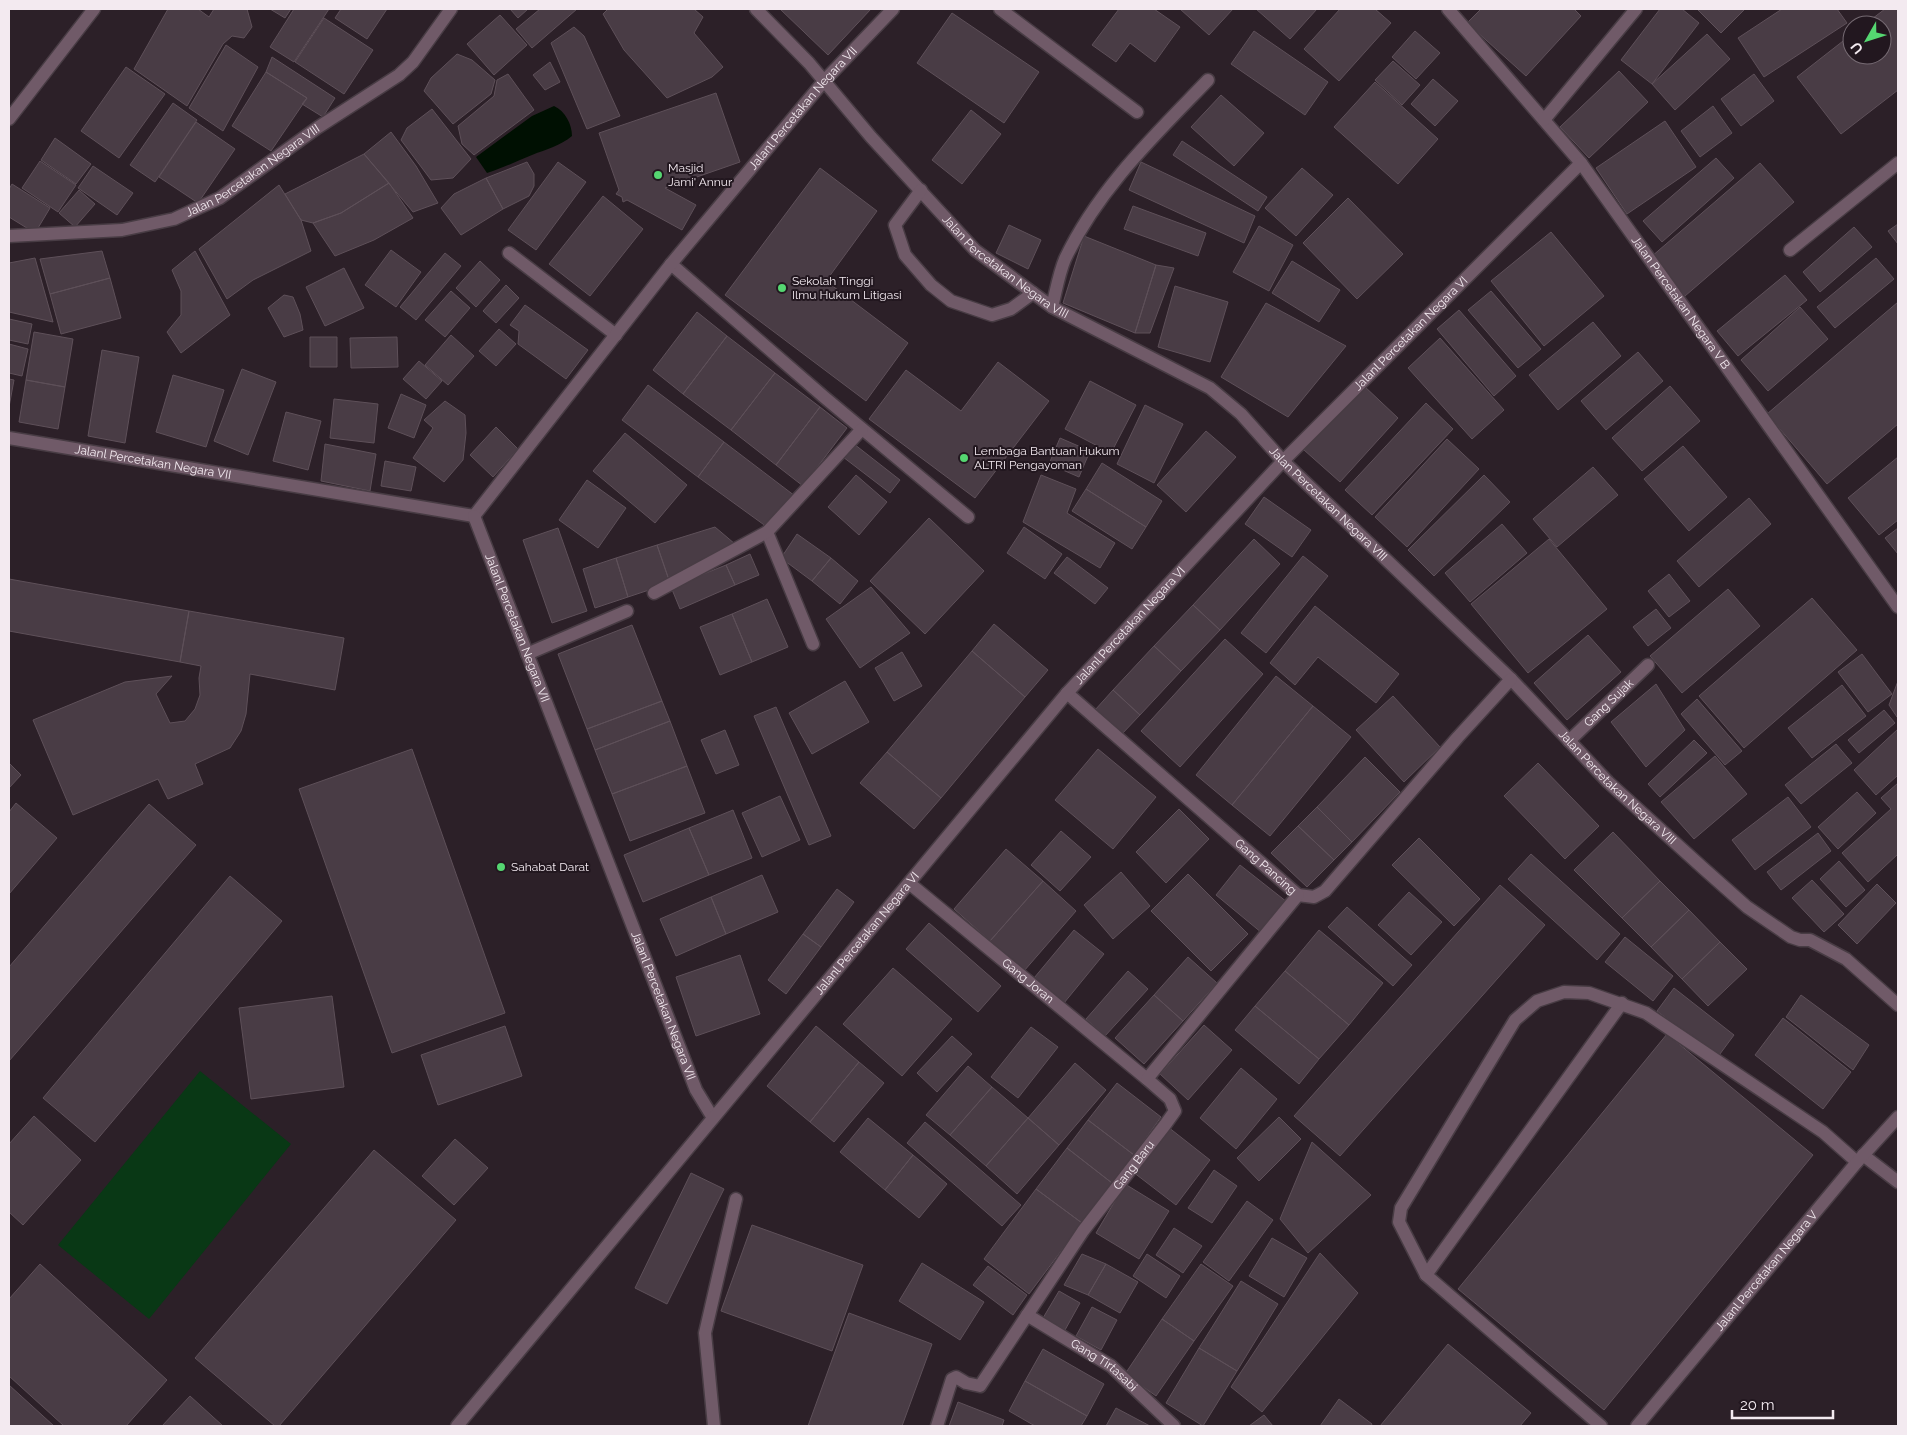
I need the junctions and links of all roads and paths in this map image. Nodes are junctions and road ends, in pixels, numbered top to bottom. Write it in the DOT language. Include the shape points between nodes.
graph roads {
  1 [pos="94,9"];
  2 [pos="451,9"];
  3 [pos="756,9"];
  4 [pos="893,9"];
  5 [pos="1000,9"];
  6 [pos="1448,9"];
  7 [pos="1636,9"];
  8 [pos="1208,80"];
  9 [pos="824,81"];
  10 [pos="1138,112"];
  11 [pos="9,119"];
  12 [pos="1544,120"];
  13 [pos="1581,163"];
  14 [pos="1898,163"];
  15 [pos="921,190"];
  16 [pos="9,236"];
  17 [pos="1790,250"];
  18 [pos="508,253"];
  19 [pos="671,264"];
  20 [pos="1033,293"];
  21 [pos="1052,307"];
  22 [pos="616,335"];
  23 [pos="862,429"];
  24 [pos="9,438"];
  25 [pos="1283,461"];
  26 [pos="474,516"];
  27 [pos="968,517"];
  28 [pos="767,532"];
  29 [pos="654,593"];
  30 [pos="1898,607"];
  31 [pos="627,611"];
  32 [pos="813,644"];
  33 [pos="527,654"];
  34 [pos="1648,665"];
  35 [pos="1511,679"];
  36 [pos="1067,693"];
  37 [pos="1569,741"];
  38 [pos="909,883"];
  39 [pos="1298,895"];
  40 [pos="1622,1003"];
  41 [pos="1898,1005"];
  42 [pos="1147,1079"];
  43 [pos="1898,1117"];
  44 [pos="713,1118"];
  45 [pos="1860,1159"];
  46 [pos="1898,1182"];
  47 [pos="736,1199"];
  48 [pos="1426,1275"];
  49 [pos="1027,1315"];
  50 [pos="457,1426"];
  51 [pos="714,1426"];
  52 [pos="937,1426"];
  53 [pos="1174,1426"];
  54 [pos="1601,1426"];
  55 [pos="1637,1426"];
  1 -- 11 [label="street"];
  2 -- 16 [label="street, Jalan Percetakan Negara VIII" via="413,62 220,198 174,219 122,230"];
  3 -- 9 [label="street, Jalan Percetakan Negara VIII"];
  4 -- 9 [label="street, Jalanl Percetakan Negara VII"];
  5 -- 10 [label="street"];
  6 -- 12 [label="street, Jalan Percetakan Negara V B"];
  7 -- 12 [label="street"];
  8 -- 21 [label="street" via="1134,158 1087,218 1064,261"];
  9 -- 15 [label="street, Jalan Percetakan Negara VIII"];
  9 -- 19 [label="street, Jalanl Percetakan Negara VII"];
  12 -- 13 [label="street, Jalan Percetakan Negara V B"];
  13 -- 25 [label="street, Jalanl Percetakan Negara VI"];
  13 -- 30 [label="street, Jalan Percetakan Negara V B"];
  14 -- 17 [label="street"];
  15 -- 20 [label="street, Jalan Percetakan Negara VIII" via="975,250"];
  15 -- 20 [label="street" via="895,225 905,255 931,286 951,301 992,315 1011,309"];
  18 -- 22 [label="street"];
  19 -- 22 [label="street, Jalanl Percetakan Negara VII"];
  19 -- 23 [label="street"];
  20 -- 21 [label="street, Jalan Percetakan Negara VIII"];
  21 -- 25 [label="street, Jalan Percetakan Negara VIII" via="1210,388 1241,414"];
  22 -- 26 [label="street, Jalanl Percetakan Negara VII"];
  23 -- 27 [label="street"];
  23 -- 28 [label="street"];
  24 -- 26 [label="street, Jalanl Percetakan Negara VII"];
  25 -- 35 [label="street, Jalan Percetakan Negara VIII"];
  25 -- 36 [label="street, Jalanl Percetakan Negara VI"];
  26 -- 33 [label="street, Jalanl Percetakan Negara VII"];
  28 -- 29 [label="street"];
  28 -- 32 [label="street"];
  31 -- 33 [label="street"];
  33 -- 44 [label="street, Jalanl Percetakan Negara VII" via="696,1090"];
  34 -- 37 [label="street, Gang Sujak"];
  35 -- 37 [label="street, Jalan Percetakan Negara VIII"];
  35 -- 39 [label="street, Gang Pancing" via="1325,891 1314,897"];
  36 -- 38 [label="street, Jalanl Percetakan Negara VI"];
  36 -- 39 [label="street, Gang Pancing"];
  37 -- 41 [label="street, Jalan Percetakan Negara VIII" via="1608,782 1747,907 1791,937 1810,940 1846,959"];
  38 -- 42 [label="street, Gang Joran"];
  38 -- 44 [label="street, Jalanl Percetakan Negara VI"];
  39 -- 42 [label="street"];
  40 -- 45 [label="street" via="1646,1013"];
  40 -- 48 [label="street"];
  40 -- 48 [label="street" via="1590,993 1564,992 1537,1001 1515,1020 1401,1208 1399,1222"];
  42 -- 49 [label="street, Gang Baru" via="1170,1099 1174,1110 1083,1231"];
  43 -- 45 [label="street, Jalanl Percetakan Negara V"];
  44 -- 50 [label="street"];
  45 -- 46 [label="street"];
  45 -- 55 [label="street, Jalanl Percetakan Negara V"];
  47 -- 51 [label="street" via="705,1332"];
  48 -- 54 [label="street"];
  49 -- 52 [label="street, Gang Baru" via="980,1386 956,1377 952,1379"];
  49 -- 53 [label="street, Gang Tirtasabi" via="1111,1366"];
}
